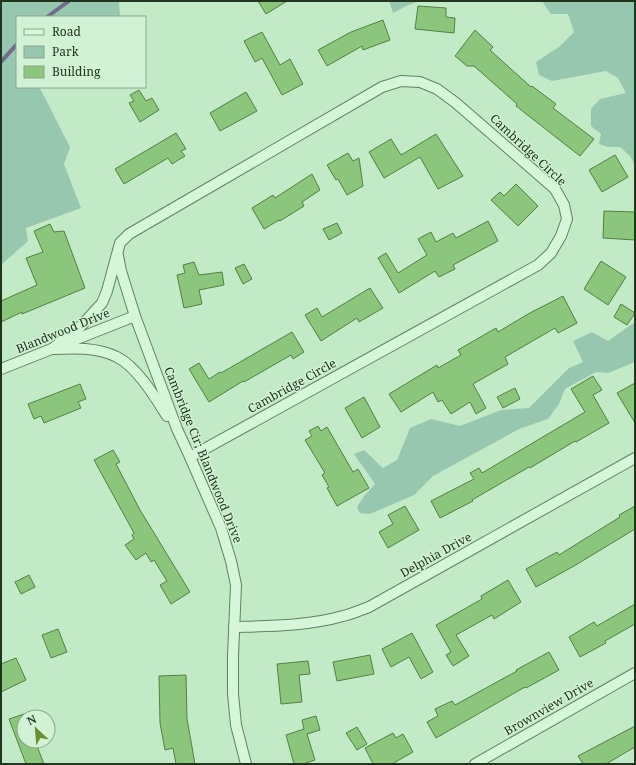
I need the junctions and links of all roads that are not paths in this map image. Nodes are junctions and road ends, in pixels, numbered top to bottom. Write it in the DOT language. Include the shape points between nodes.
graph roads {
  1 [pos="118,254"];
  2 [pos="135,316"];
  3 [pos="52,349"];
  4 [pos="1,369"];
  5 [pos="176,429"];
  6 [pos="190,457"];
  7 [pos="635,458"];
  8 [pos="234,627"];
  9 [pos="635,673"];
  10 [pos="246,764"];
  11 [pos="475,764"];
  1 -- 2 [label="street, Cambridge Cir; Blandwood Drive"];
  1 -- 3 [label="street, Cambridge Circle" via="102,303 81,326"];
  1 -- 6 [label="street, Cambridge Circle" via="120,243 129,234 382,87 401,81 420,82 437,89 456,103 555,189 564,205 566,219 561,236 551,254 538,265"];
  2 -- 3 [label="street, Blandwood Drive"];
  2 -- 5 [label="street, Cambridge Cir; Blandwood Drive"];
  3 -- 4 [label="street, Blandwood Drive"];
  3 -- 5 [label="street" via="88,348 118,357 137,374"];
  5 -- 6 [label="street, Cambridge Cir; Blandwood Drive"];
  6 -- 8 [label="street, Cambridge Cir; Blandwood Drive" via="221,528 232,561 236,585"];
  7 -- 8 [label="street, Delphia Drive" via="369,607 312,622"];
  8 -- 10 [label="street, Cambridge Cir; Blandwood Drive" via="233,694 236,725"];
  9 -- 11 [label="street, Brownview Drive"];
}
